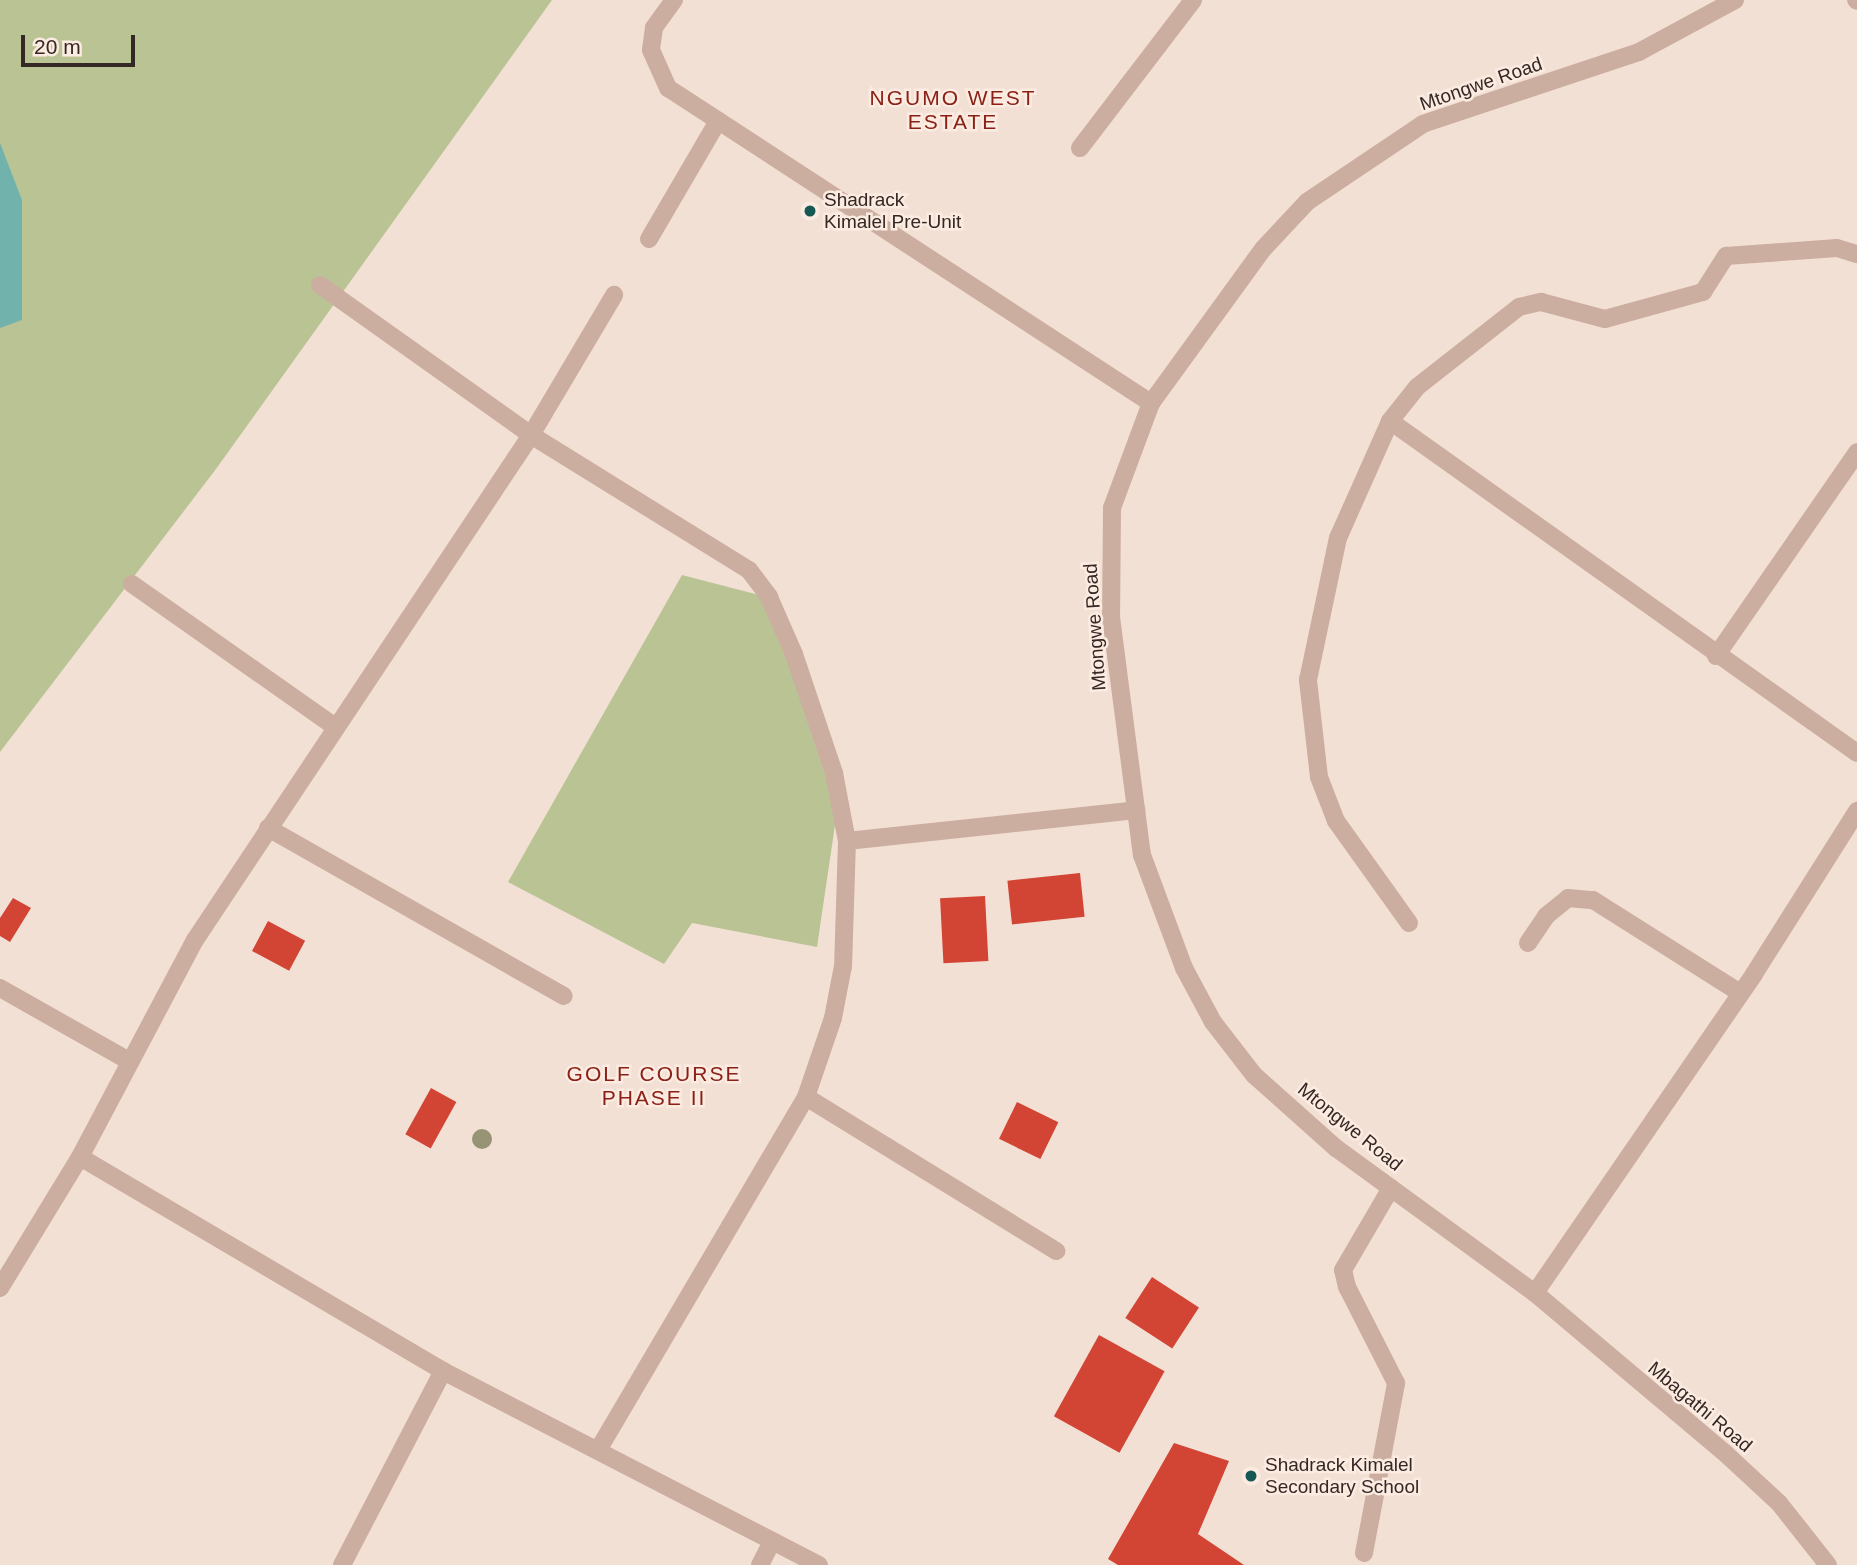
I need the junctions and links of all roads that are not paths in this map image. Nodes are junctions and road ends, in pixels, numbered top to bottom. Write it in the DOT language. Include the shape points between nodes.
graph roads {
  1 [pos="674,0"];
  2 [pos="1193,0"];
  3 [pos="1735,0"];
  4 [pos="718,121"];
  5 [pos="1080,148"];
  6 [pos="649,239"];
  7 [pos="1857,254"];
  8 [pos="320,285"];
  9 [pos="614,295"];
  10 [pos="1151,403"];
  11 [pos="1390,421"];
  12 [pos="531,435"];
  13 [pos="1857,452"];
  14 [pos="132,584"];
  15 [pos="1716,656"];
  16 [pos="334,726"];
  17 [pos="1857,753"];
  18 [pos="1136,810"];
  19 [pos="1857,811"];
  20 [pos="268,828"];
  21 [pos="847,841"];
  22 [pos="1409,923"];
  23 [pos="1528,943"];
  24 [pos="0,988"];
  25 [pos="1740,993"];
  26 [pos="564,996"];
  27 [pos="129,1061"];
  28 [pos="806,1097"];
  29 [pos="80,1157"];
  30 [pos="1391,1188"];
  31 [pos="1056,1251"];
  32 [pos="0,1288"];
  33 [pos="1535,1293"];
  34 [pos="443,1371"];
  35 [pos="600,1447"];
  36 [pos="772,1541"];
  37 [pos="1364,1553"];
  38 [pos="342,1565"];
  39 [pos="760,1565"];
  40 [pos="819,1565"];
  41 [pos="1828,1565"];
  1 -- 4 [label="street" via="654,28 651,50 659,73 668,88"];
  2 -- 5 [label="street"];
  3 -- 10 [label="street, Mtongwe Road" via="1639,52 1423,124 1353,167 1307,202 1264,249"];
  4 -- 6 [label="street"];
  4 -- 10 [label="street"];
  7 -- 11 [label="street" via="1837,248 1726,256 1703,292 1605,319 1541,302 1519,307 1426,378"];
  8 -- 12 [label="street"];
  9 -- 12 [label="street"];
  10 -- 18 [label="street, Mtongwe Road" via="1112,508 1110,557 1111,617"];
  11 -- 15 [label="street"];
  11 -- 22 [label="street" via="1338,538 1308,680 1319,777 1336,821"];
  12 -- 16 [label="street"];
  12 -- 21 [label="street" via="757,578 822,728"];
  13 -- 15 [label="street"];
  14 -- 16 [label="street"];
  15 -- 17 [label="street"];
  16 -- 20 [label="street"];
  18 -- 21 [label="street"];
  18 -- 30 [label="street, Mtongwe Road" via="1142,855 1161,912 1213,1022 1254,1075"];
  19 -- 25 [label="street"];
  20 -- 26 [label="street"];
  20 -- 27 [label="street" via="195,940"];
  21 -- 28 [label="street" via="843,966 833,1018"];
  23 -- 25 [label="street" via="1546,916 1568,898 1593,900"];
  24 -- 27 [label="street"];
  25 -- 33 [label="street"];
  27 -- 29 [label="street"];
  28 -- 31 [label="street"];
  28 -- 35 [label="street"];
  29 -- 32 [label="street"];
  29 -- 34 [label="street"];
  30 -- 33 [label="street, Mtongwe Road"];
  30 -- 37 [label="street" via="1343,1270 1346,1287 1396,1383"];
  33 -- 41 [label="street, Mbagathi Road" via="1780,1503"];
  34 -- 35 [label="street"];
  34 -- 38 [label="street"];
  35 -- 36 [label="street"];
  36 -- 39 [label="street"];
  36 -- 40 [label="street"];
}
